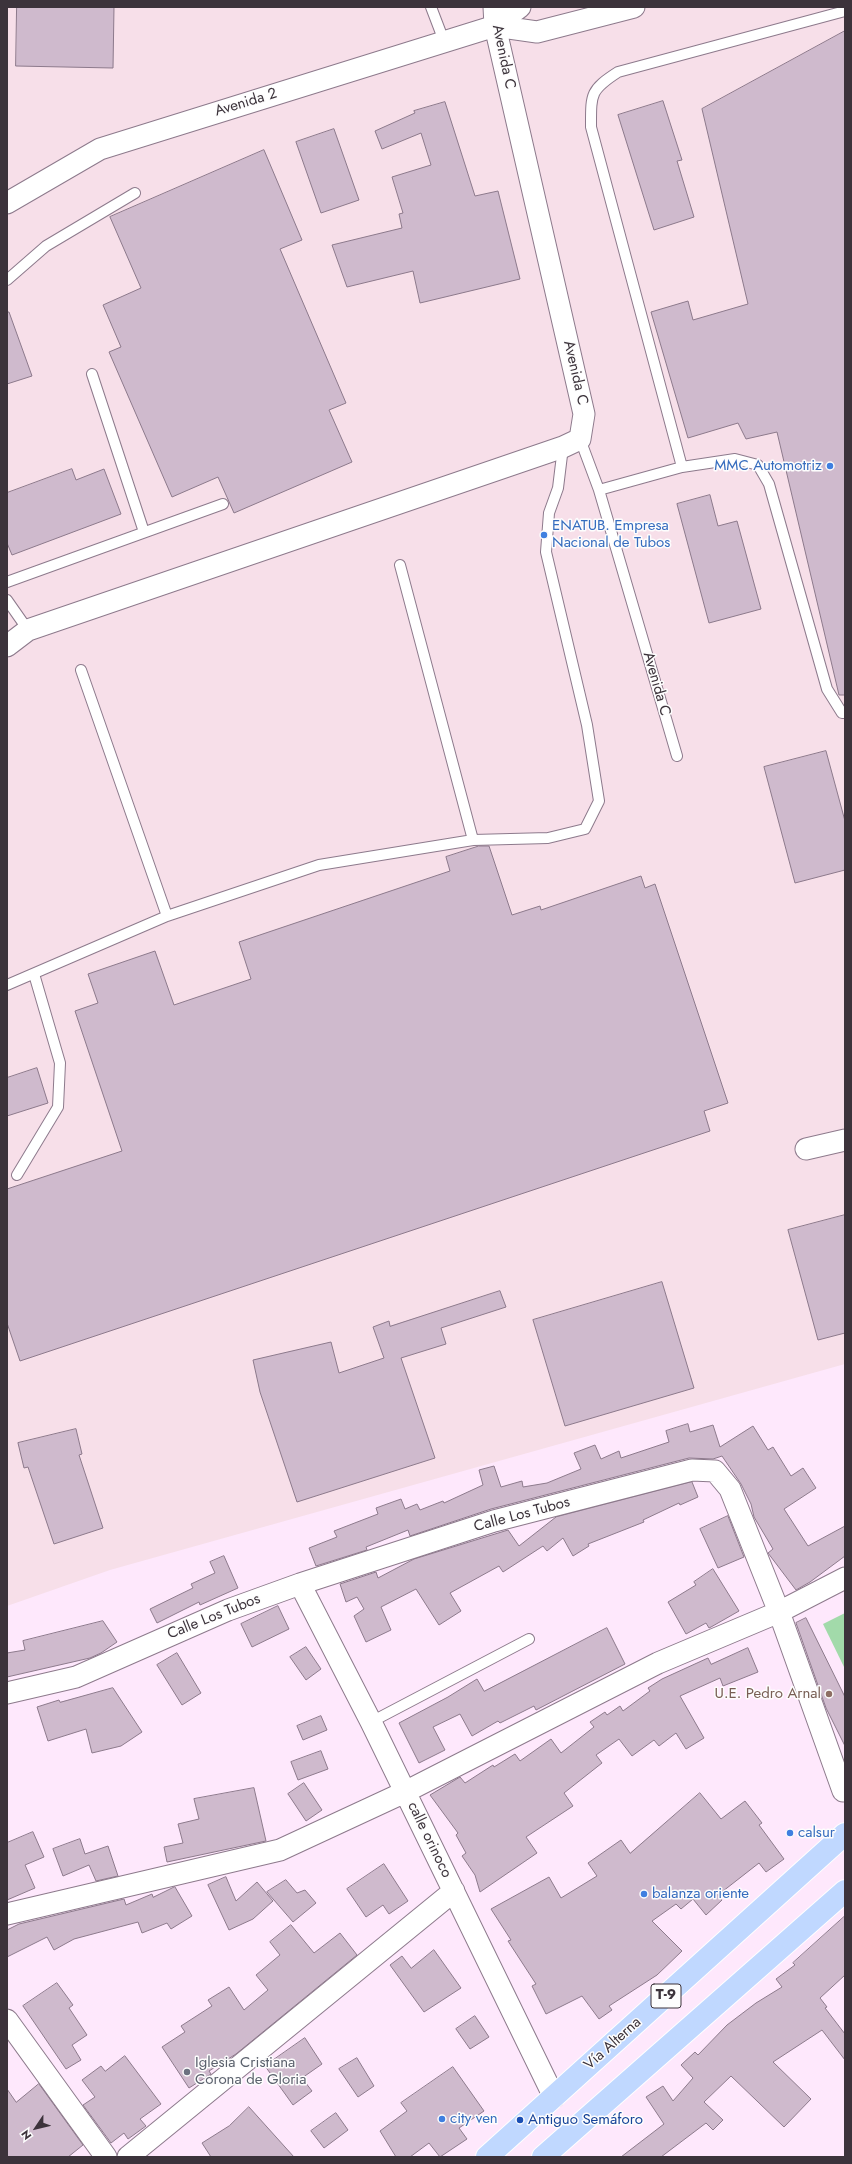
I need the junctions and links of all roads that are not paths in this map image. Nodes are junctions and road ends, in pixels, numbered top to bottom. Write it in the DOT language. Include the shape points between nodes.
graph roads {
  1 [pos="431,7"];
  2 [pos="520,7"];
  3 [pos="634,7"];
  4 [pos="845,12"];
  5 [pos="494,16"];
  6 [pos="444,41"];
  7 [pos="135,193"];
  8 [pos="7,203"];
  9 [pos="7,280"];
  10 [pos="92,374"];
  11 [pos="571,443"];
  12 [pos="682,466"];
  13 [pos="599,490"];
  14 [pos="223,504"];
  15 [pos="144,532"];
  16 [pos="400,565"];
  17 [pos="7,582"];
  18 [pos="7,600"];
  19 [pos="28,630"];
  20 [pos="7,646"];
  21 [pos="81,670"];
  22 [pos="845,714"];
  23 [pos="677,756"];
  24 [pos="473,840"];
  25 [pos="167,916"];
  26 [pos="34,974"];
  27 [pos="7,985"];
  28 [pos="845,1140"];
  29 [pos="806,1149"];
  30 [pos="17,1175"];
  31 [pos="845,1578"];
  32 [pos="300,1584"];
  33 [pos="779,1612"];
  34 [pos="529,1640"];
  35 [pos="7,1693"];
  36 [pos="371,1722"];
  37 [pos="843,1791"];
  38 [pos="405,1792"];
  39 [pos="845,1834"];
  40 [pos="454,1891"];
  41 [pos="845,1891"];
  42 [pos="7,1914"];
  43 [pos="7,2020"];
  44 [pos="554,2097"];
  45 [pos="553,2153"];
  46 [pos="106,2157"];
  47 [pos="128,2157"];
  48 [pos="487,2157"];
  1 -- 6 [label="lane"];
  2 -- 5 [label="street, Avenida 2"];
  3 -- 5 [label="street, Avenida 2" via="537,32"];
  4 -- 12 [label="lane" via="618,72 598,85 593,98 591,127"];
  5 -- 6 [label="street, Avenida 2"];
  5 -- 11 [label="street, Avenida C" via="584,414"];
  6 -- 8 [label="street, Avenida 2" via="100,149"];
  7 -- 9 [label="lane" via="46,246"];
  10 -- 15 [label="lane"];
  11 -- 13 [label="lane, Avenida C"];
  11 -- 19 [label="street"];
  11 -- 24 [label="lane" via="549,513 546,552 587,725 599,801 585,829 548,838"];
  12 -- 13 [label="lane"];
  12 -- 22 [label="lane" via="735,459 758,465 768,484 828,689"];
  13 -- 23 [label="lane, Avenida C"];
  14 -- 15 [label="lane"];
  15 -- 17 [label="lane"];
  16 -- 24 [label="lane"];
  18 -- 19 [label="lane"];
  19 -- 20 [label="street"];
  21 -- 25 [label="lane"];
  24 -- 25 [label="lane" via="319,866"];
  25 -- 26 [label="lane"];
  26 -- 27 [label="lane"];
  26 -- 30 [label="lane" via="60,1064 58,1107"];
  28 -- 29 [label="street"];
  31 -- 33 [label="street"];
  32 -- 33 [label="street, Calle Los Tubos" via="494,1521 692,1470 715,1471 730,1489"];
  32 -- 35 [label="street, Calle Los Tubos" via="228,1610 76,1677"];
  32 -- 36 [label="street, calle orinoco"];
  33 -- 37 [label="street, Calle Los Tubos"];
  33 -- 38 [label="street" via="658,1663"];
  34 -- 36 [label="lane"];
  36 -- 38 [label="street, calle orinoco"];
  38 -- 40 [label="street, calle orinoco"];
  38 -- 42 [label="street" via="280,1850"];
  39 -- 44 [label="highway, Vía Alterna / T-9"];
  40 -- 44 [label="street, calle orinoco"];
  40 -- 47 [label="street"];
  41 -- 45 [label="highway, T-9"];
  43 -- 46 [label="street"];
  44 -- 48 [label="highway, Vía Alterna / T-9"];
}
